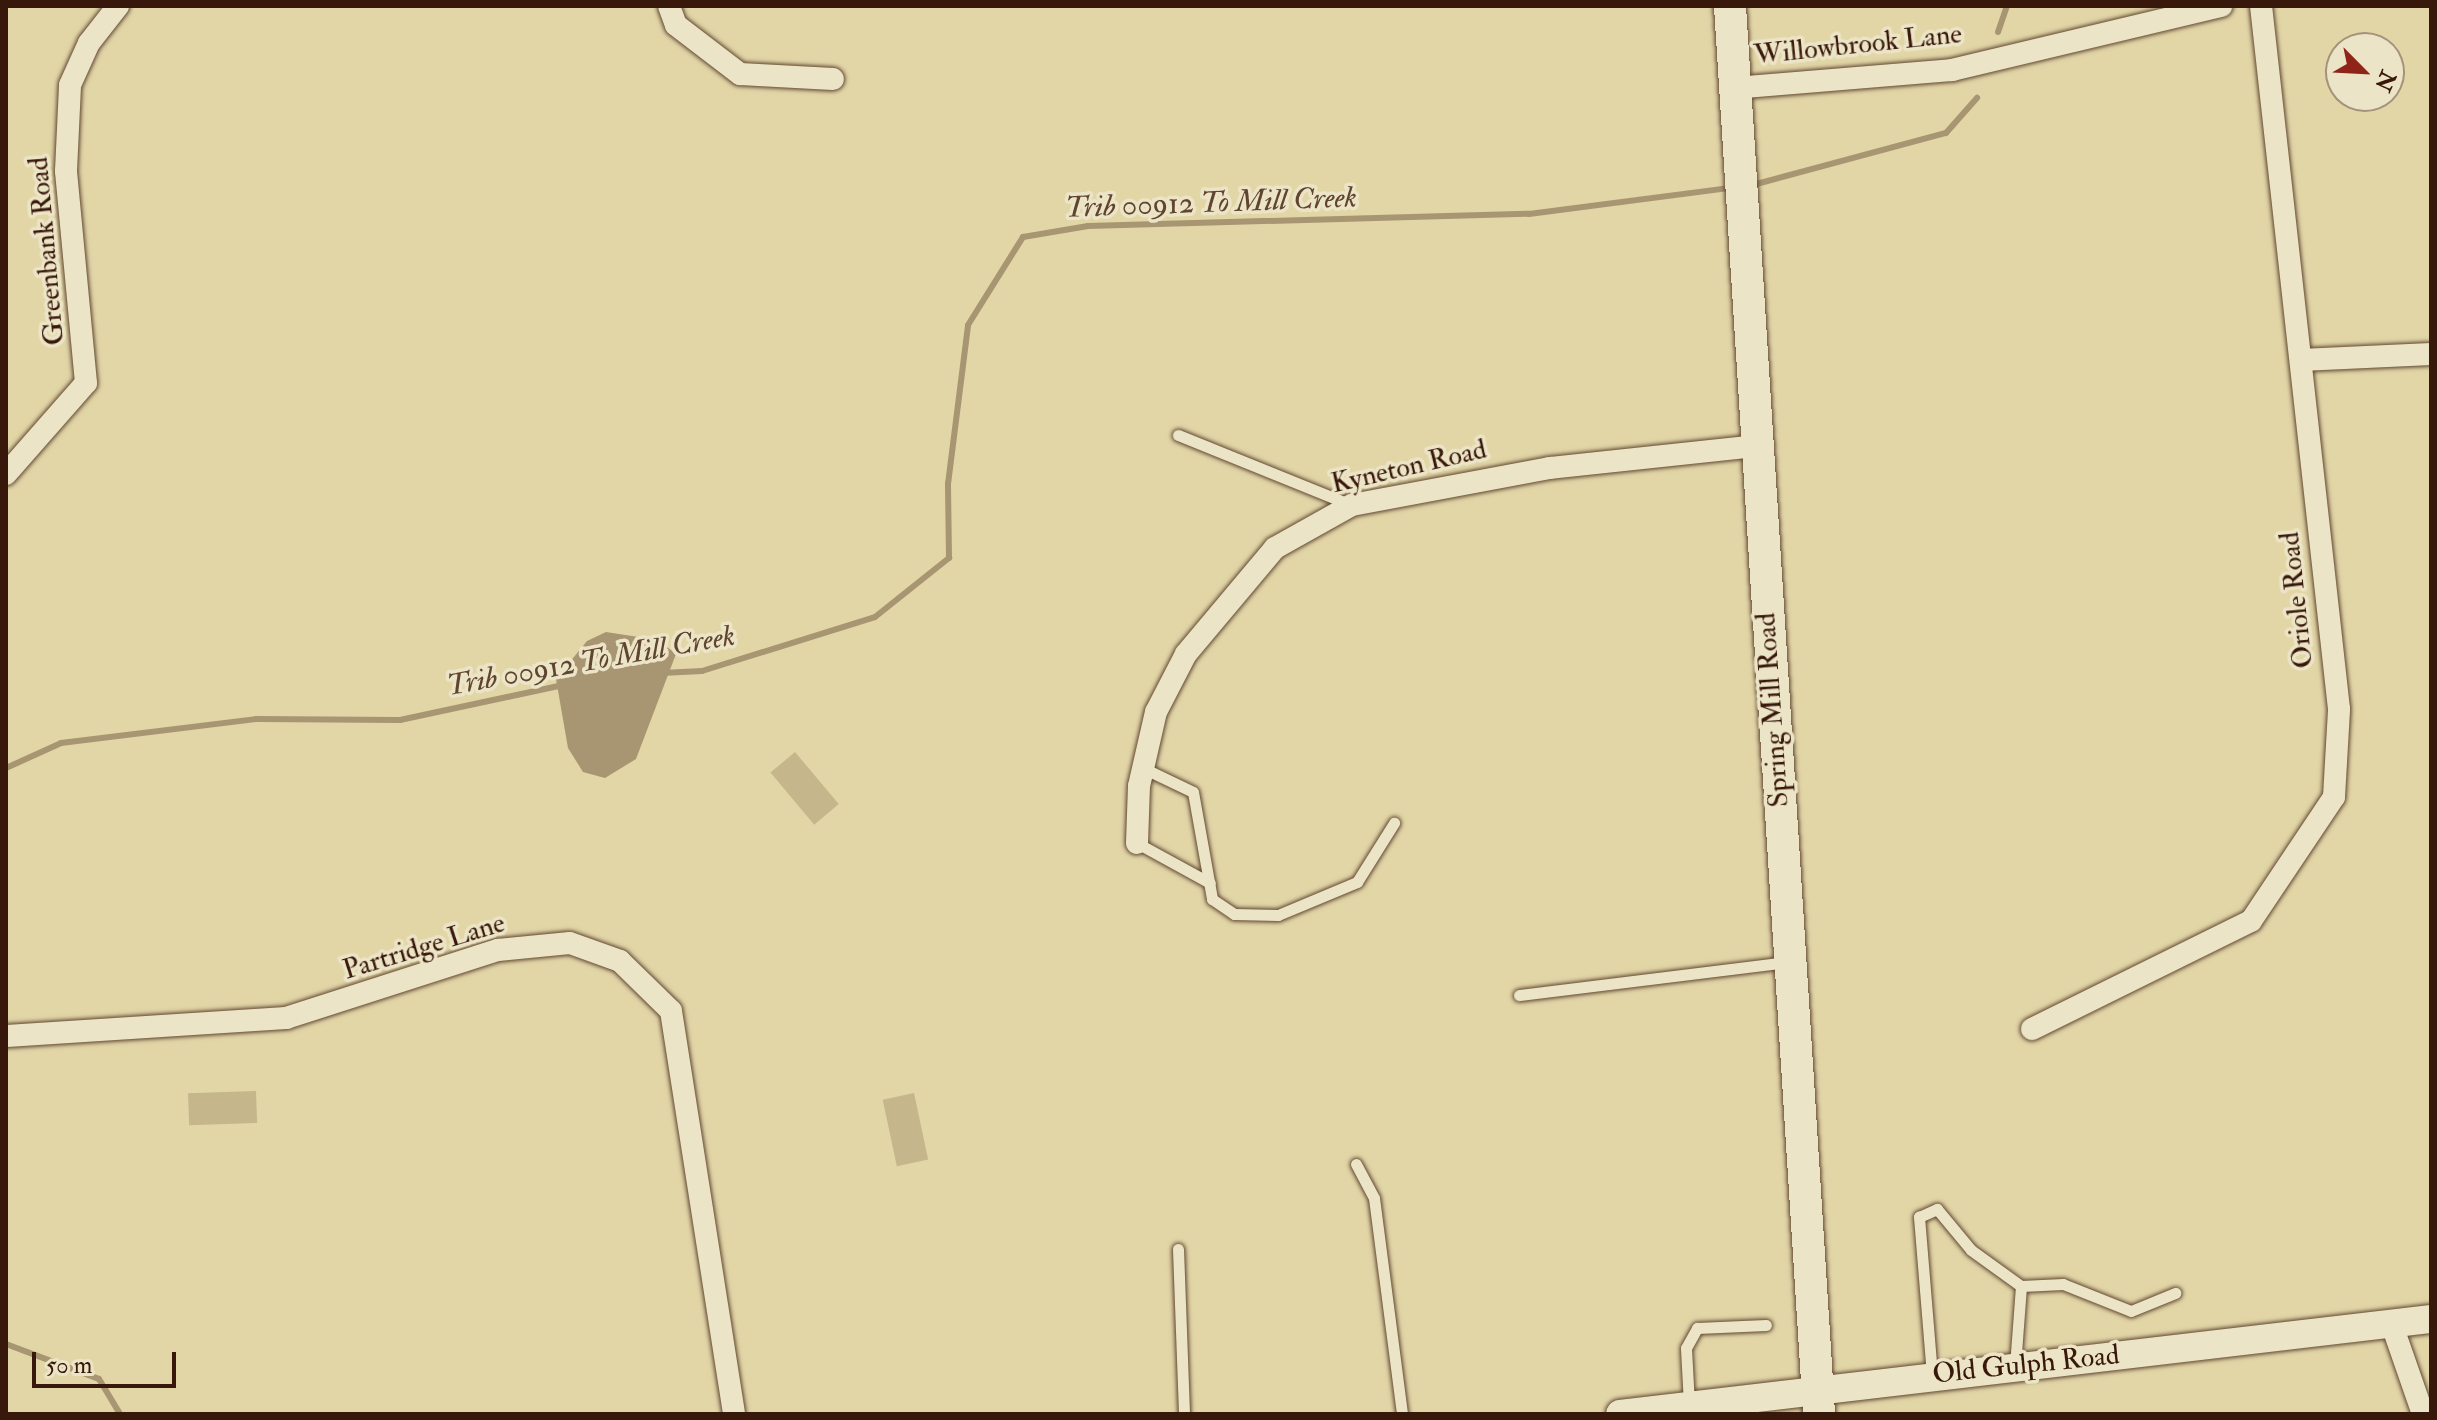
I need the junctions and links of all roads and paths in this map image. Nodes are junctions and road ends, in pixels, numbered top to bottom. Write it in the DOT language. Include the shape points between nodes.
graph roads {
  1 [pos="118,6"];
  2 [pos="669,6"];
  3 [pos="1730,6"];
  4 [pos="2221,6"];
  5 [pos="2261,6"];
  6 [pos="833,79"];
  7 [pos="1734,88"];
  8 [pos="2431,354"];
  9 [pos="2301,360"];
  10 [pos="1178,435"];
  11 [pos="1756,446"];
  12 [pos="6,474"];
  13 [pos="1352,505"];
  14 [pos="1143,768"];
  15 [pos="1394,823"];
  16 [pos="1137,843"];
  17 [pos="1210,883"];
  18 [pos="1789,962"];
  19 [pos="1519,995"];
  20 [pos="2032,1029"];
  21 [pos="6,1036"];
  22 [pos="1356,1164"];
  23 [pos="1178,1249"];
  24 [pos="2021,1286"];
  25 [pos="2175,1293"];
  26 [pos="2431,1319"];
  27 [pos="1766,1325"];
  28 [pos="2392,1325"];
  29 [pos="2015,1367"];
  30 [pos="1932,1375"];
  31 [pos="1817,1401"];
  32 [pos="1689,1405"];
  33 [pos="734,1414"];
  34 [pos="1184,1414"];
  35 [pos="1402,1414"];
  36 [pos="1620,1414"];
  37 [pos="2423,1414"];
  1 -- 12 [label="street, Greenbank Road" via="89,43 70,85 66,171 86,383"];
  2 -- 6 [label="street" via="676,25 740,74"];
  3 -- 7 [label="main road, Spring Mill Road"];
  4 -- 7 [label="street, Willowbrook Lane" via="1952,70"];
  5 -- 9 [label="street, Oriole Road"];
  7 -- 11 [label="main road, Spring Mill Road"];
  8 -- 9 [label="street"];
  9 -- 20 [label="street, Oriole Road" via="2339,709 2334,797 2251,921"];
  10 -- 13 [label="lane"];
  11 -- 13 [label="street, Kyneton Road" via="1550,468"];
  11 -- 18 [label="main road, Spring Mill Road"];
  13 -- 14 [label="street, Kyneton Road" via="1275,548 1228,597 1156,712"];
  14 -- 16 [label="street, Kyneton Road"];
  14 -- 17 [label="lane" via="1193,792"];
  15 -- 17 [label="lane" via="1357,882 1278,915 1234,914 1212,899"];
  16 -- 17 [label="lane"];
  18 -- 19 [label="lane"];
  18 -- 31 [label="main road, Spring Mill Road"];
  21 -- 33 [label="street, Partridge Lane" via="286,1018 498,950 570,943 620,961 671,1011"];
  22 -- 35 [label="lane" via="1374,1198"];
  23 -- 34 [label="lane"];
  24 -- 25 [label="lane" via="2063,1284 2131,1311"];
  24 -- 29 [label="lane"];
  24 -- 30 [label="lane" via="1971,1250 1937,1209 1919,1217"];
  26 -- 28 [label="street, Old Gulph Road"];
  27 -- 32 [label="lane" via="1697,1328 1686,1348"];
  28 -- 29 [label="street, Old Gulph Road"];
  28 -- 37 [label="street"];
  29 -- 30 [label="street, Old Gulph Road"];
  30 -- 31 [label="street, Old Gulph Road"];
  31 -- 32 [label="street, Old Gulph Road"];
  32 -- 36 [label="street, Old Gulph Road"];
}
